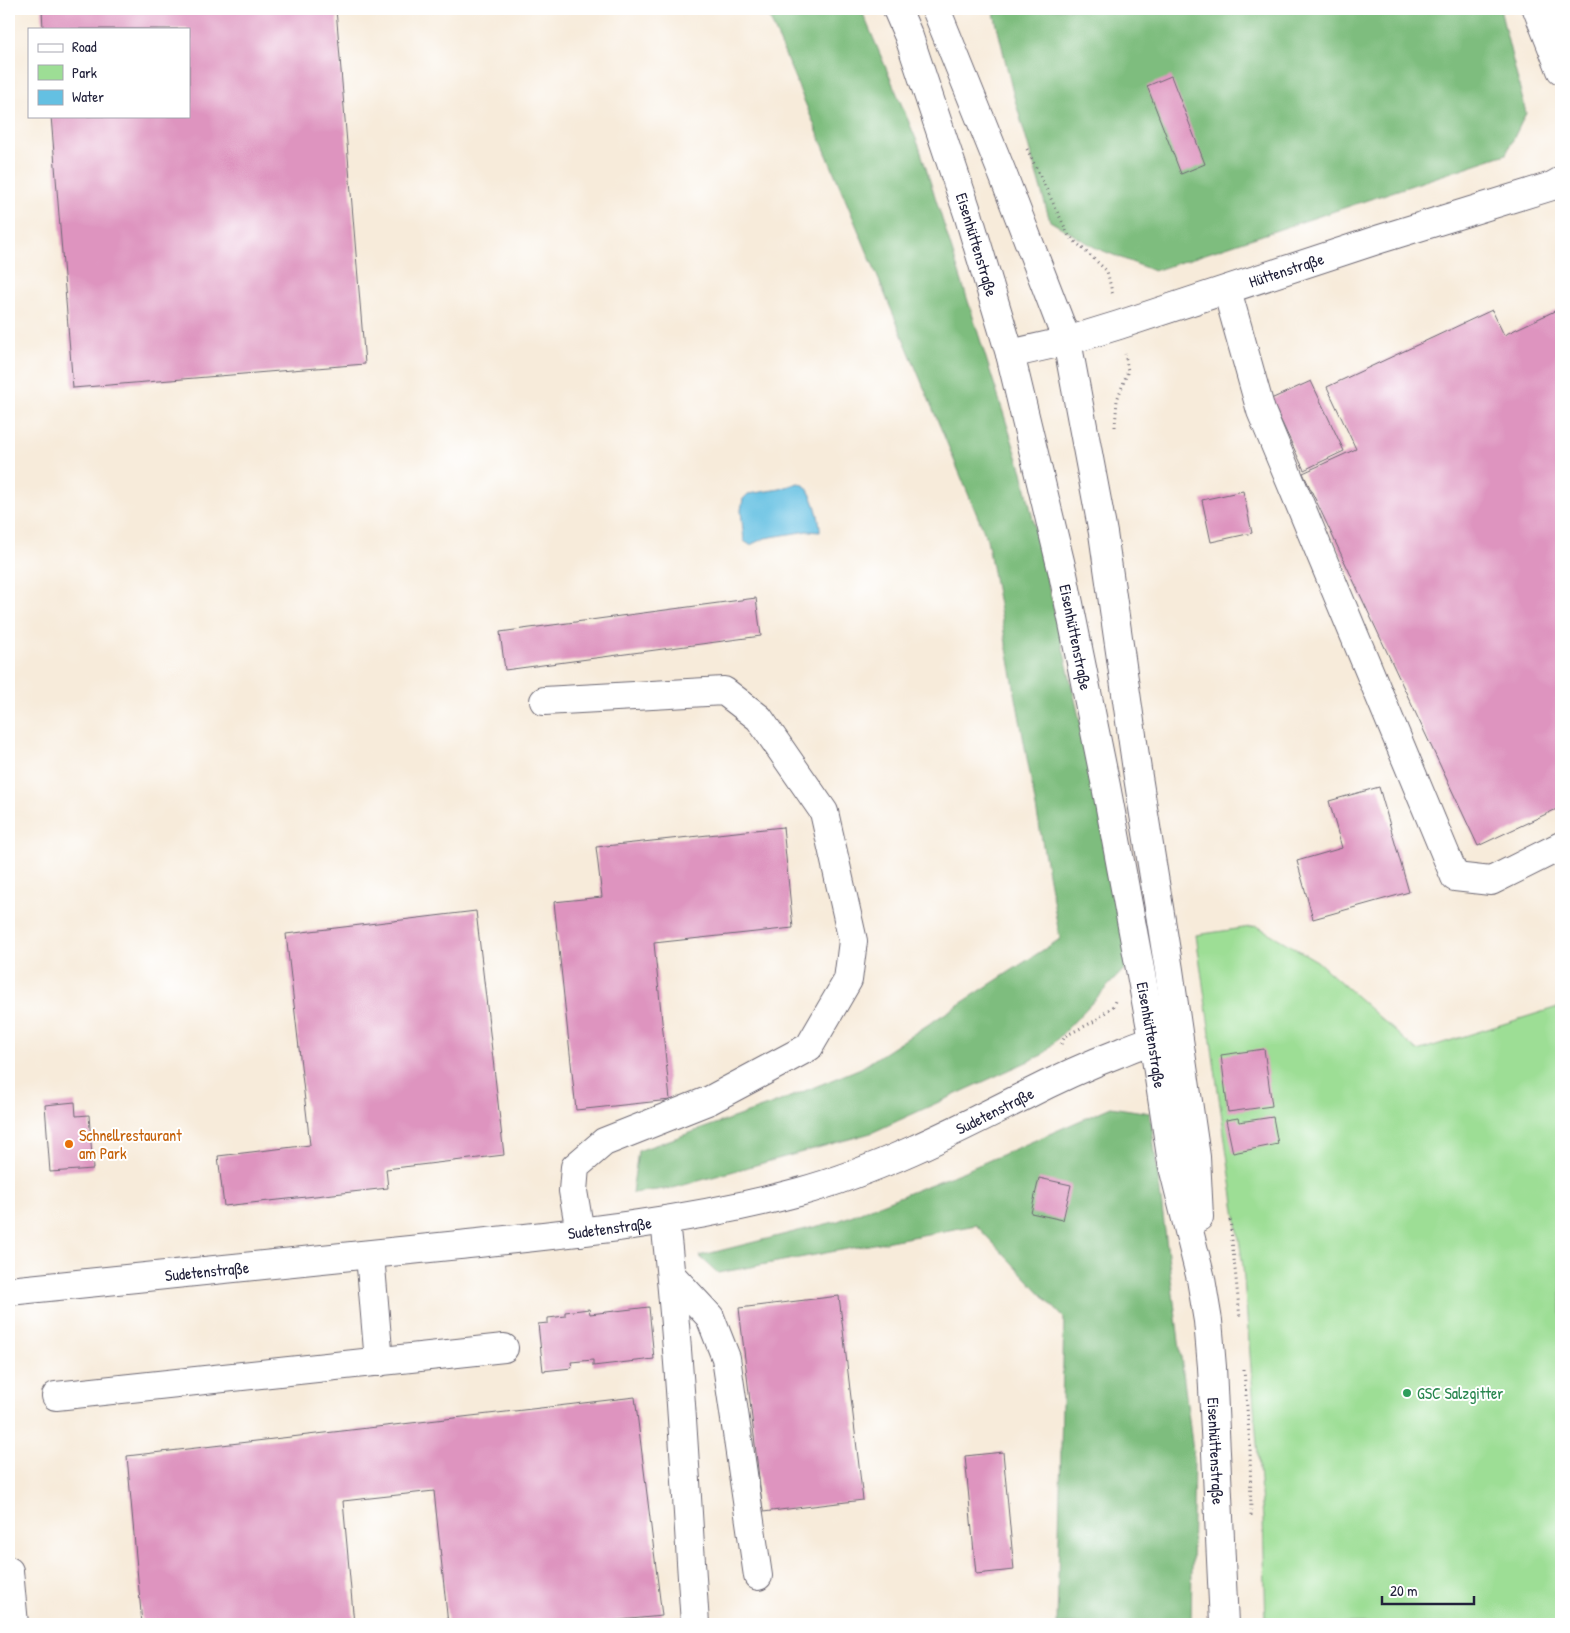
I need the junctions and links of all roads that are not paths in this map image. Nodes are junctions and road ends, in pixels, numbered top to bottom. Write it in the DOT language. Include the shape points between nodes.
graph roads {
  1 [pos="897,9"];
  2 [pos="936,9"];
  3 [pos="1537,9"];
  4 [pos="1561,70"];
  5 [pos="1561,181"];
  6 [pos="1228,290"];
  7 [pos="1067,341"];
  8 [pos="1010,354"];
  9 [pos="544,701"];
  10 [pos="1561,846"];
  11 [pos="1166,1037"];
  12 [pos="665,1221"];
  13 [pos="580,1232"];
  14 [pos="370,1255"];
  15 [pos="671,1275"];
  16 [pos="9,1290"];
  17 [pos="504,1348"];
  18 [pos="379,1362"];
  19 [pos="56,1396"];
  20 [pos="9,1571"];
  21 [pos="758,1576"];
  22 [pos="14,1624"];
  23 [pos="695,1624"];
  24 [pos="1224,1624"];
  1 -- 8 [label="street, Eisenhüttenstraße" via="968,214"];
  2 -- 7 [label="street, Eisenhüttenstraße"];
  3 -- 4 [label="street"];
  5 -- 6 [label="street, Hüttenstraße"];
  6 -- 7 [label="street, Hüttenstraße"];
  6 -- 10 [label="street" via="1261,411 1455,877 1491,881"];
  7 -- 8 [label="street, Hüttenstraße"];
  7 -- 11 [label="street, Eisenhüttenstraße" via="1103,534 1138,777"];
  8 -- 11 [label="street, Eisenhüttenstraße" via="1063,574 1140,973"];
  9 -- 13 [label="street" via="724,691 759,718 824,812 853,941 848,980 809,1047 710,1100 604,1142 575,1167 573,1191"];
  11 -- 12 [label="street, Sudetenstraße" via="1085,1066 942,1137 864,1171 755,1203"];
  11 -- 24 [label="street, Eisenhüttenstraße" via="1172,1162 1202,1279 1208,1321"];
  12 -- 13 [label="street, Sudetenstraße"];
  12 -- 15 [label="street"];
  13 -- 14 [label="street, Sudetenstraße"];
  14 -- 16 [label="street, Sudetenstraße"];
  14 -- 18 [label="street"];
  15 -- 21 [label="street" via="710,1317 726,1358"];
  15 -- 23 [label="street"];
  17 -- 18 [label="street"];
  18 -- 19 [label="street"];
  20 -- 22 [label="street"];
}
